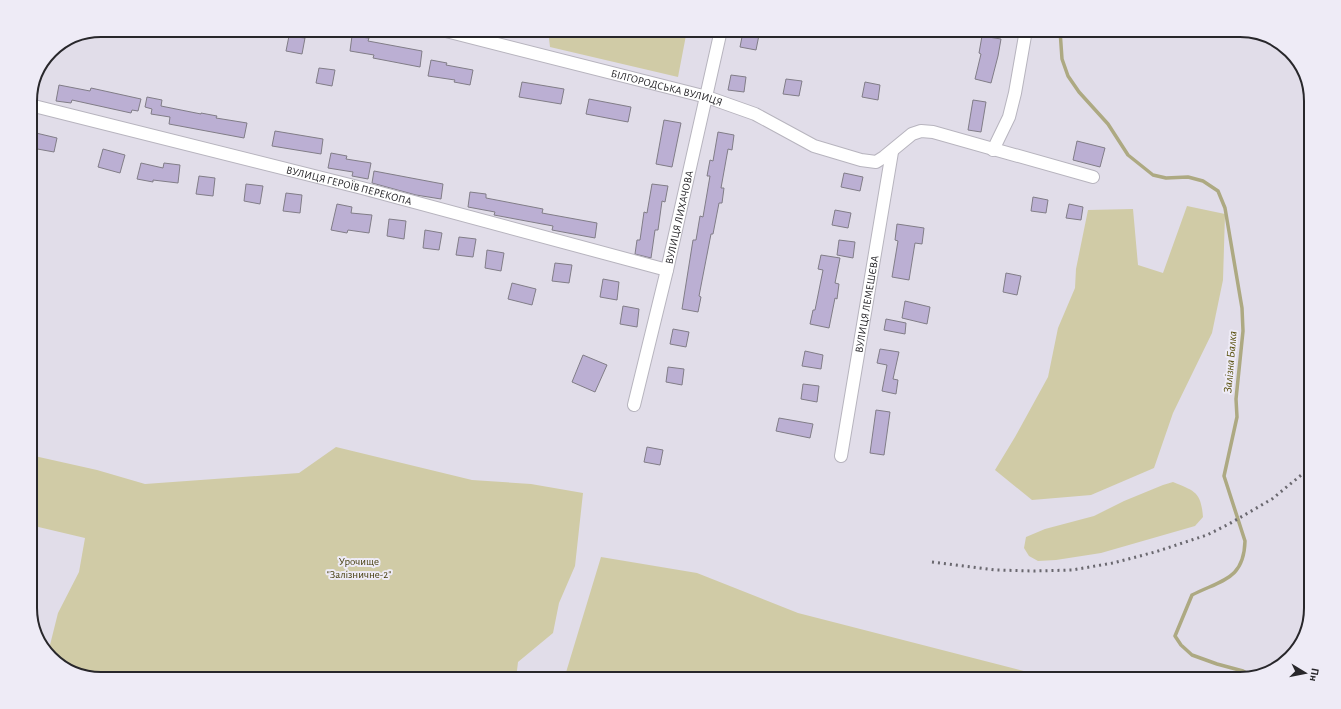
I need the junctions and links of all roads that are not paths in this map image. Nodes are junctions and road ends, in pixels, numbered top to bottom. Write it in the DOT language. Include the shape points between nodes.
graph roads {
  1 [pos="470,37"];
  2 [pos="720,37"];
  3 [pos="1025,37"];
  4 [pos="707,97"];
  5 [pos="37,107"];
  6 [pos="993,150"];
  7 [pos="888,154"];
  8 [pos="1093,177"];
  9 [pos="667,270"];
  10 [pos="634,405"];
  11 [pos="841,456"];
  1 -- 4 [label="street, БІЛГОРОДСЬКА ВУЛИЦЯ"];
  2 -- 4 [label="street, ВУЛИЦЯ ЛИХАЧОВА"];
  3 -- 6 [label="street" via="1009,117"];
  4 -- 7 [label="street, БІЛГОРОДСЬКА ВУЛИЦЯ" via="755,114 803,140 834,153 876,162"];
  4 -- 9 [label="street, ВУЛИЦЯ ЛИХАЧОВА"];
  5 -- 9 [label="street, ВУЛИЦЯ ГЕРОЇВ ПЕРЕКОПА" via="362,188"];
  6 -- 7 [label="street" via="933,132 921,131 912,134"];
  6 -- 8 [label="street"];
  7 -- 11 [label="street, ВУЛИЦЯ ЛЕМЕШЄВА"];
  9 -- 10 [label="street, ВУЛИЦЯ ЛИХАЧОВА"];
}
